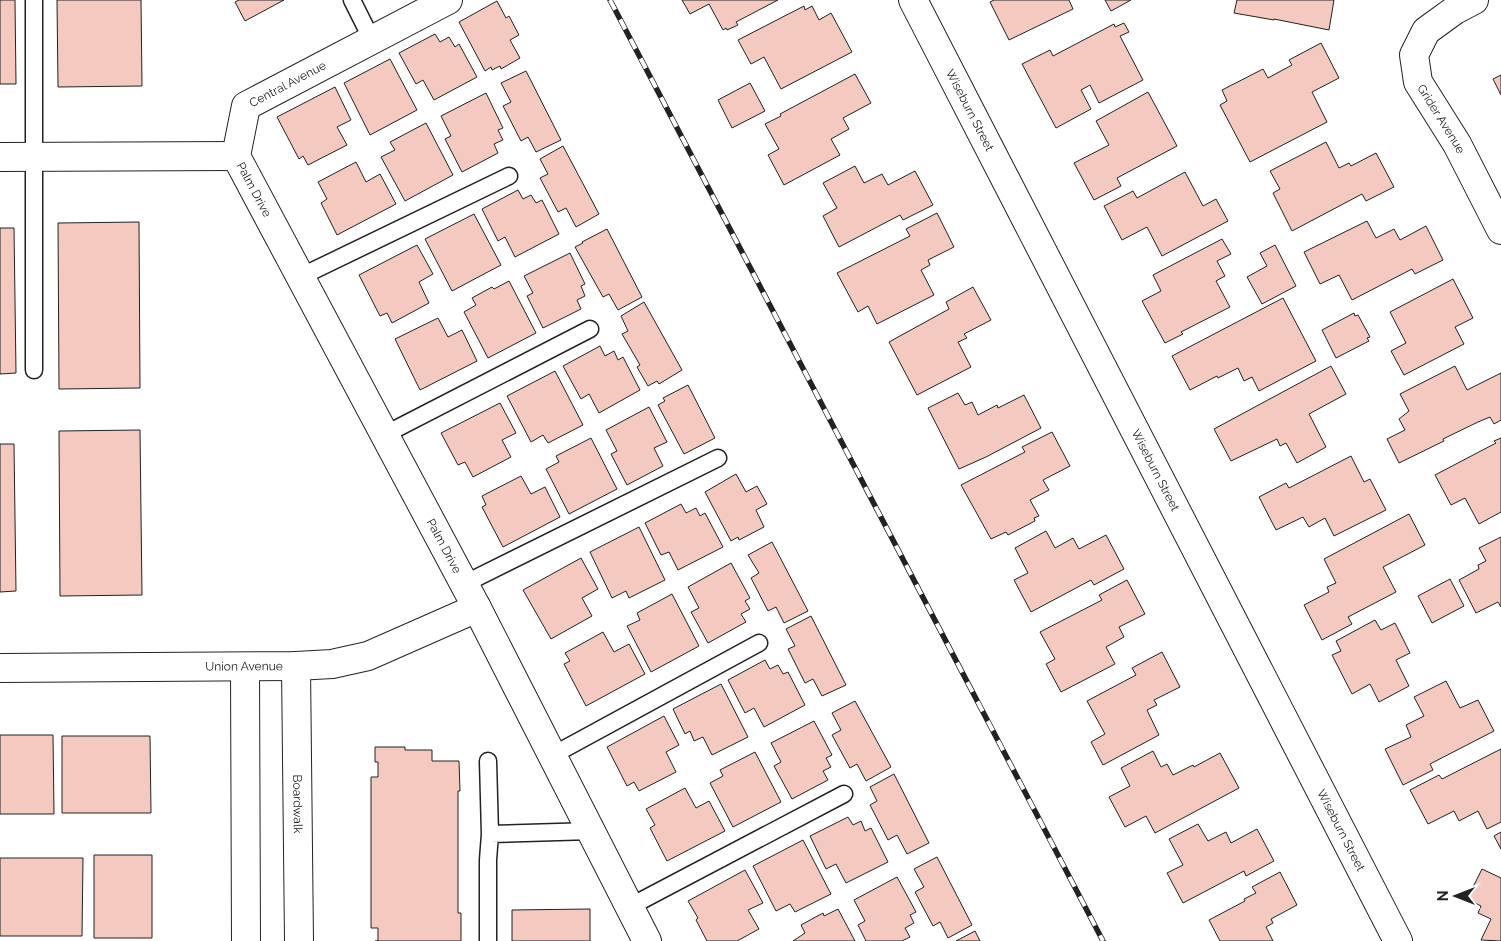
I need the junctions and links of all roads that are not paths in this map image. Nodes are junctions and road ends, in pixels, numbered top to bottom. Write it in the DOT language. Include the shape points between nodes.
graph roads {
  1 [pos="34,0"];
  2 [pos="352,0"];
  3 [pos="448,0"];
  4 [pos="913,0"];
  5 [pos="1474,0"];
  6 [pos="372,40"];
  7 [pos="34,156"];
  8 [pos="236,156"];
  9 [pos="0,157"];
  10 [pos="509,176"];
  11 [pos="1501,230"];
  12 [pos="300,277"];
  13 [pos="590,329"];
  14 [pos="34,370"];
  15 [pos="384,435"];
  16 [pos="718,458"];
  17 [pos="464,584"];
  18 [pos="477,608"];
  19 [pos="759,644"];
  20 [pos="296,666"];
  21 [pos="245,667"];
  22 [pos="0,668"];
  23 [pos="553,756"];
  24 [pos="488,762"];
  25 [pos="844,794"];
  26 [pos="592,831"];
  27 [pos="490,834"];
  28 [pos="631,906"];
  29 [pos="246,941"];
  30 [pos="299,941"];
  31 [pos="488,941"];
  32 [pos="647,941"];
  33 [pos="1398,941"];
  1 -- 7 [label="lane"];
  2 -- 6 [label="lane"];
  3 -- 6 [label="street, Central Avenue"];
  4 -- 33 [label="street, Wiseburn Street"];
  5 -- 11 [label="street, Grider Avenue" via="1426,31 1414,55 1418,82 1457,144"];
  6 -- 8 [label="street, Central Avenue" via="246,106"];
  7 -- 8 [label="street"];
  7 -- 9 [label="street"];
  7 -- 14 [label="lane"];
  8 -- 12 [label="street, Palm Drive"];
  10 -- 12 [label="lane"];
  12 -- 15 [label="street, Palm Drive"];
  13 -- 15 [label="lane"];
  15 -- 17 [label="street, Palm Drive"];
  16 -- 17 [label="lane"];
  17 -- 18 [label="street, Palm Drive"];
  18 -- 20 [label="street, Union Avenue" via="368,656 332,664"];
  18 -- 23 [label="street, Palm Drive"];
  19 -- 23 [label="lane"];
  20 -- 21 [label="street, Union Avenue"];
  20 -- 30 [label="street, Boardwalk"];
  21 -- 22 [label="street, Union Avenue"];
  21 -- 29 [label="street"];
  23 -- 26 [label="street, Palm Drive"];
  24 -- 27 [label="lane"];
  25 -- 28 [label="lane"];
  26 -- 27 [label="lane"];
  26 -- 28 [label="street, Palm Drive"];
  27 -- 31 [label="lane"];
  28 -- 32 [label="street, Palm Drive"];
}
